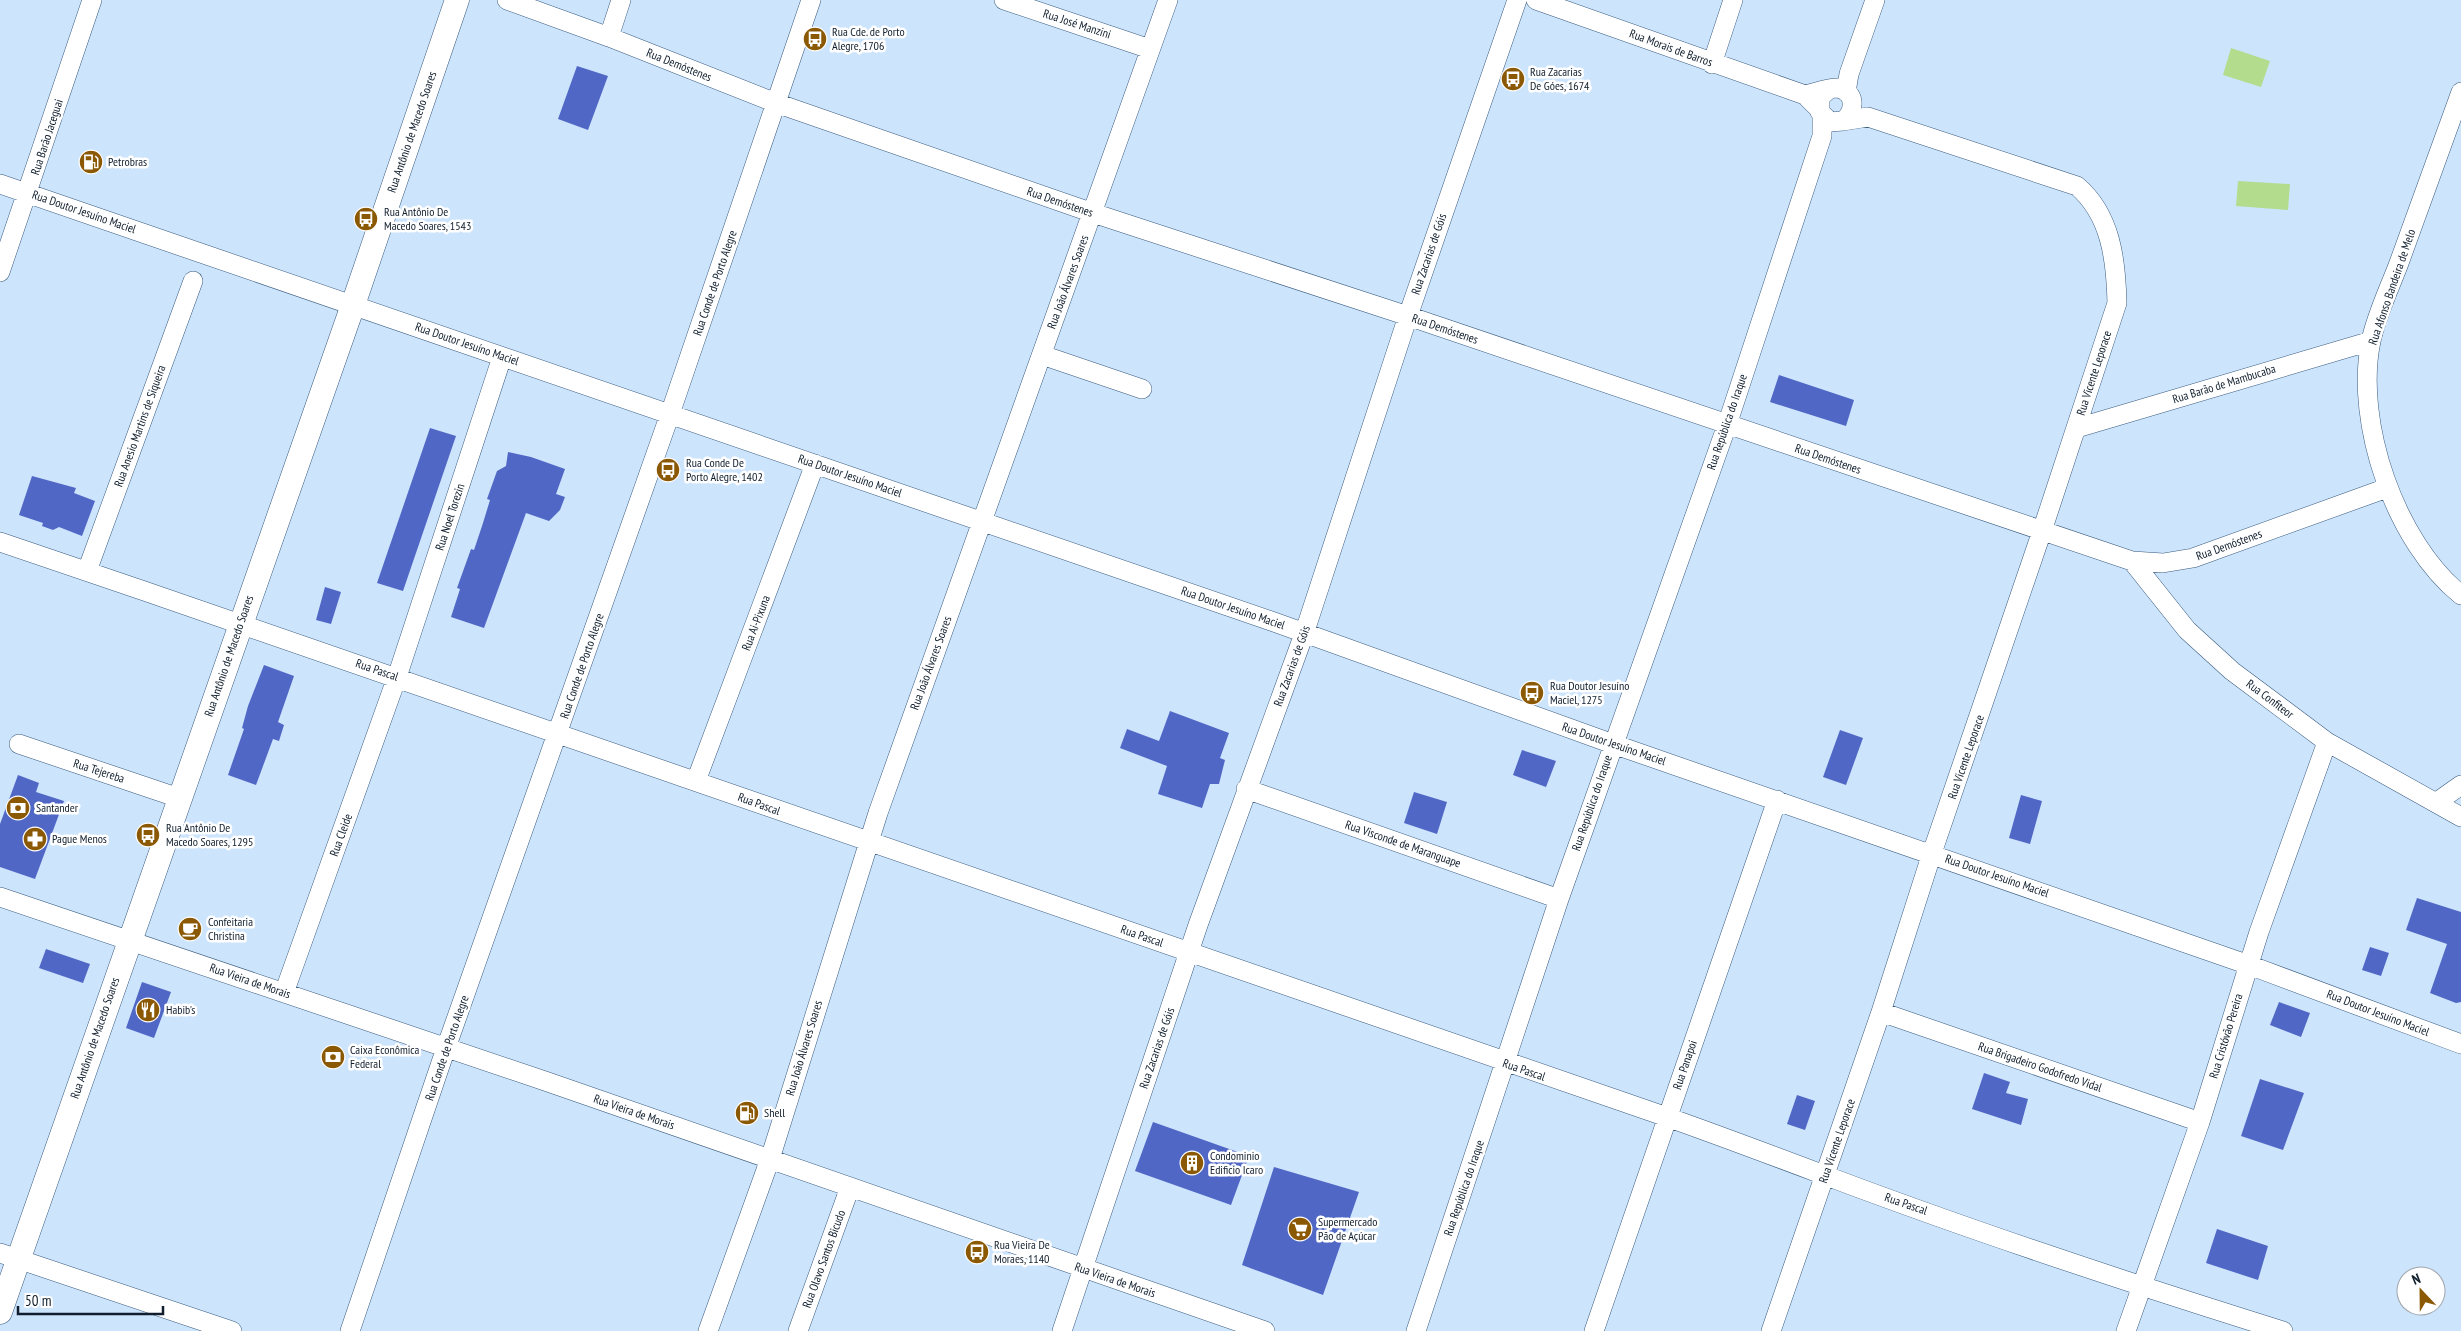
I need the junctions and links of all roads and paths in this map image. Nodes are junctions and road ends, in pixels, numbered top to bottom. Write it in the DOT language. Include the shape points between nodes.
graph roads {
  1 [pos="92,0"];
  2 [pos="457,0"];
  3 [pos="507,0"];
  4 [pos="621,0"];
  5 [pos="812,0"];
  6 [pos="1004,0"];
  7 [pos="1168,0"];
  8 [pos="1517,0"];
  9 [pos="1536,0"];
  10 [pos="1733,0"];
  11 [pos="1875,0"];
  12 [pos="609,37"];
  13 [pos="1150,49"];
  14 [pos="1712,64"];
  15 [pos="1842,88"];
  16 [pos="2461,92"];
  17 [pos="776,103"];
  18 [pos="1824,117"];
  19 [pos="1868,117"];
  20 [pos="0,184"];
  21 [pos="2078,186"];
  22 [pos="28,193"];
  23 [pos="1093,213"];
  24 [pos="0,272"];
  25 [pos="193,281"];
  26 [pos="353,305"];
  27 [pos="1408,316"];
  28 [pos="2371,341"];
  29 [pos="1042,356"];
  30 [pos="502,357"];
  31 [pos="1142,389"];
  32 [pos="670,414"];
  33 [pos="1727,425"];
  34 [pos="2076,428"];
  35 [pos="815,464"];
  36 [pos="2387,488"];
  37 [pos="982,522"];
  38 [pos="2042,531"];
  39 [pos="0,542"];
  40 [pos="2132,561"];
  41 [pos="87,572"];
  42 [pos="2461,595"];
  43 [pos="241,623"];
  44 [pos="1304,634"];
  45 [pos="398,677"];
  46 [pos="559,732"];
  47 [pos="2327,742"];
  48 [pos="19,744"];
  49 [pos="1613,744"];
  50 [pos="696,781"];
  51 [pos="2461,786"];
  52 [pos="1246,789"];
  53 [pos="180,798"];
  54 [pos="1777,800"];
  55 [pos="2437,802"];
  56 [pos="2461,817"];
  57 [pos="868,843"];
  58 [pos="1932,853"];
  59 [pos="0,897"];
  60 [pos="1559,899"];
  61 [pos="130,940"];
  62 [pos="1190,953"];
  63 [pos="2249,965"];
  64 [pos="284,993"];
  65 [pos="1881,1012"];
  66 [pos="2461,1044"];
  67 [pos="446,1048"];
  68 [pos="1506,1064"];
  69 [pos="1666,1117"];
  70 [pos="2200,1122"];
  71 [pos="770,1159"];
  72 [pos="1825,1175"];
  73 [pos="850,1187"];
  74 [pos="9,1256"];
  75 [pos="1082,1269"];
  76 [pos="2140,1287"];
  77 [pos="0,1312"];
  78 [pos="1224,1324"];
  79 [pos="232,1331"];
  80 [pos="350,1331"];
  81 [pos="708,1331"];
  82 [pos="798,1331"];
  83 [pos="1062,1331"];
  84 [pos="1265,1331"];
  85 [pos="1416,1331"];
  86 [pos="1594,1331"];
  87 [pos="1772,1331"];
  88 [pos="2126,1331"];
  89 [pos="2283,1331"];
  1 -- 22 [label="street, Rua Barão Jaceguai"];
  2 -- 26 [label="main road, Rua Antônio de Macedo Soares"];
  3 -- 12 [label="street, Rua Demóstenes"];
  4 -- 12 [label="street"];
  5 -- 17 [label="street, Rua Conde de Porto Alegre"];
  6 -- 13 [label="street, Rua José Manzini"];
  7 -- 13 [label="street, Rua João Álvares Soares"];
  8 -- 27 [label="street, Rua Zacarias de Góis"];
  9 -- 14 [label="street, Rua Morais de Barros"];
  10 -- 14 [label="street"];
  11 -- 15 [label="street"];
  12 -- 17 [label="street, Rua Demóstenes"];
  13 -- 23 [label="street, Rua João Álvares Soares"];
  14 -- 18 [label="street, Rua Morais de Barros"];
  15 -- 18 [label="street"];
  15 -- 18 [label="street, Rua República do Iraque" via="1851,113"];
  15 -- 19 [label="street, Rua Morais de Barros"];
  16 -- 28 [label="street, Rua Afonso Bandeira de Melo"];
  17 -- 23 [label="street, Rua Demóstenes"];
  17 -- 32 [label="street, Rua Conde de Porto Alegre"];
  18 -- 19 [label="street, Rua Morais de Barros"];
  18 -- 33 [label="street, Rua República do Iraque"];
  19 -- 21 [label="street, Rua Morais de Barros"];
  20 -- 22 [label="street, Rua Doutor Jesuíno Maciel"];
  21 -- 34 [label="street, Rua Vicente Leporace" via="2091,198 2112,242 2117,303"];
  22 -- 24 [label="street, Rua Barão Jaceguai"];
  22 -- 26 [label="street, Rua Doutor Jesuíno Maciel"];
  23 -- 27 [label="street, Rua Demóstenes"];
  23 -- 29 [label="street, Rua João Álvares Soares"];
  25 -- 41 [label="street, Rua Anesio Martins de Siqueira"];
  26 -- 30 [label="street, Rua Doutor Jesuíno Maciel"];
  26 -- 43 [label="main road, Rua Antônio de Macedo Soares"];
  27 -- 33 [label="street, Rua Demóstenes"];
  27 -- 44 [label="street, Rua Zacarias de Góis"];
  28 -- 34 [label="street, Rua Barão de Mambucaba"];
  28 -- 36 [label="street, Rua Afonso Bandeira de Melo" via="2368,389 2371,425"];
  29 -- 31 [label="street"];
  29 -- 37 [label="street, Rua João Álvares Soares"];
  30 -- 32 [label="street, Rua Doutor Jesuíno Maciel"];
  30 -- 45 [label="street, Rua Noel Torezin"];
  32 -- 35 [label="street, Rua Doutor Jesuíno Maciel"];
  32 -- 46 [label="street, Rua Conde de Porto Alegre"];
  33 -- 38 [label="street, Rua Demóstenes"];
  33 -- 49 [label="street, Rua República do Iraque"];
  34 -- 38 [label="street, Rua Vicente Leporace"];
  35 -- 37 [label="street, Rua Doutor Jesuíno Maciel"];
  35 -- 50 [label="street, Rua Ai-Pixuna"];
  36 -- 40 [label="street, Rua Demóstenes" via="2193,558 2163,563"];
  36 -- 42 [label="street, Rua Afonso Bandeira de Melo" via="2422,554 2448,585"];
  37 -- 44 [label="street, Rua Doutor Jesuíno Maciel"];
  37 -- 57 [label="street, Rua João Álvares Soares"];
  38 -- 40 [label="street, Rua Demóstenes"];
  38 -- 58 [label="street, Rua Vicente Leporace"];
  39 -- 41 [label="street, Rua Pascal"];
  40 -- 47 [label="street, Rua Confiteor" via="2187,630 2209,652"];
  41 -- 43 [label="street, Rua Pascal"];
  43 -- 45 [label="street, Rua Pascal"];
  43 -- 53 [label="main road, Rua Antônio de Macedo Soares"];
  44 -- 49 [label="street, Rua Doutor Jesuíno Maciel"];
  44 -- 52 [label="street, Rua Zacarias de Góis"];
  45 -- 46 [label="street, Rua Pascal"];
  45 -- 64 [label="street, Rua Cleide"];
  46 -- 50 [label="street, Rua Pascal"];
  46 -- 67 [label="street, Rua Conde de Porto Alegre"];
  47 -- 55 [label="street, Rua Confiteor"];
  47 -- 63 [label="street, Rua Cristóvão Pereira"];
  48 -- 53 [label="street, Rua Tejereba"];
  49 -- 54 [label="street, Rua Doutor Jesuíno Maciel"];
  49 -- 60 [label="street, Rua República do Iraque"];
  50 -- 57 [label="street, Rua Pascal"];
  51 -- 55 [label="street"];
  52 -- 60 [label="street, Rua Visconde de Maranguape"];
  52 -- 62 [label="street, Rua Zacarias de Góis"];
  53 -- 61 [label="main road, Rua Antônio de Macedo Soares"];
  54 -- 58 [label="street, Rua Doutor Jesuíno Maciel"];
  54 -- 69 [label="street, Rua Panapoi"];
  55 -- 56 [label="street, Rua Confiteor"];
  57 -- 62 [label="street, Rua Pascal"];
  57 -- 71 [label="street, Rua João Álvares Soares"];
  58 -- 63 [label="street, Rua Doutor Jesuíno Maciel"];
  58 -- 65 [label="street, Rua Vicente Leporace"];
  59 -- 61 [label="street, Rua Vieira de Morais"];
  60 -- 68 [label="street, Rua República do Iraque"];
  61 -- 64 [label="street, Rua Vieira de Morais"];
  61 -- 74 [label="main road, Rua Antônio de Macedo Soares"];
  62 -- 68 [label="street, Rua Pascal"];
  62 -- 75 [label="street, Rua Zacarias de Góis"];
  63 -- 66 [label="street, Rua Doutor Jesuíno Maciel"];
  63 -- 70 [label="street, Rua Cristóvão Pereira"];
  64 -- 67 [label="street, Rua Vieira de Morais"];
  65 -- 70 [label="street, Rua Brigadeiro Godofredo Vidal"];
  65 -- 72 [label="street, Rua Vicente Leporace"];
  67 -- 71 [label="street, Rua Vieira de Morais"];
  67 -- 80 [label="street, Rua Conde de Porto Alegre"];
  68 -- 69 [label="street, Rua Pascal"];
  68 -- 85 [label="street, Rua República do Iraque"];
  69 -- 72 [label="street, Rua Pascal"];
  69 -- 86 [label="street, Rua Panapoi"];
  70 -- 76 [label="street, Rua Cristóvão Pereira"];
  71 -- 73 [label="street, Rua Vieira de Morais"];
  71 -- 81 [label="street, Rua João Álvares Soares"];
  72 -- 76 [label="street, Rua Pascal"];
  72 -- 87 [label="street, Rua Vicente Leporace"];
  73 -- 75 [label="street, Rua Vieira de Morais"];
  73 -- 82 [label="street, Rua Olavo Santos Bicudo"];
  74 -- 77 [label="main road, Rua Antônio de Macedo Soares"];
  74 -- 79 [label="street"];
  75 -- 78 [label="street, Rua Vieira de Morais"];
  75 -- 83 [label="street, Rua Zacarias de Góis"];
  76 -- 88 [label="street, Rua Cristóvão Pereira"];
  76 -- 89 [label="street, Rua Pascal"];
  78 -- 84 [label="street, Rua Vieira de Morais"];
}
